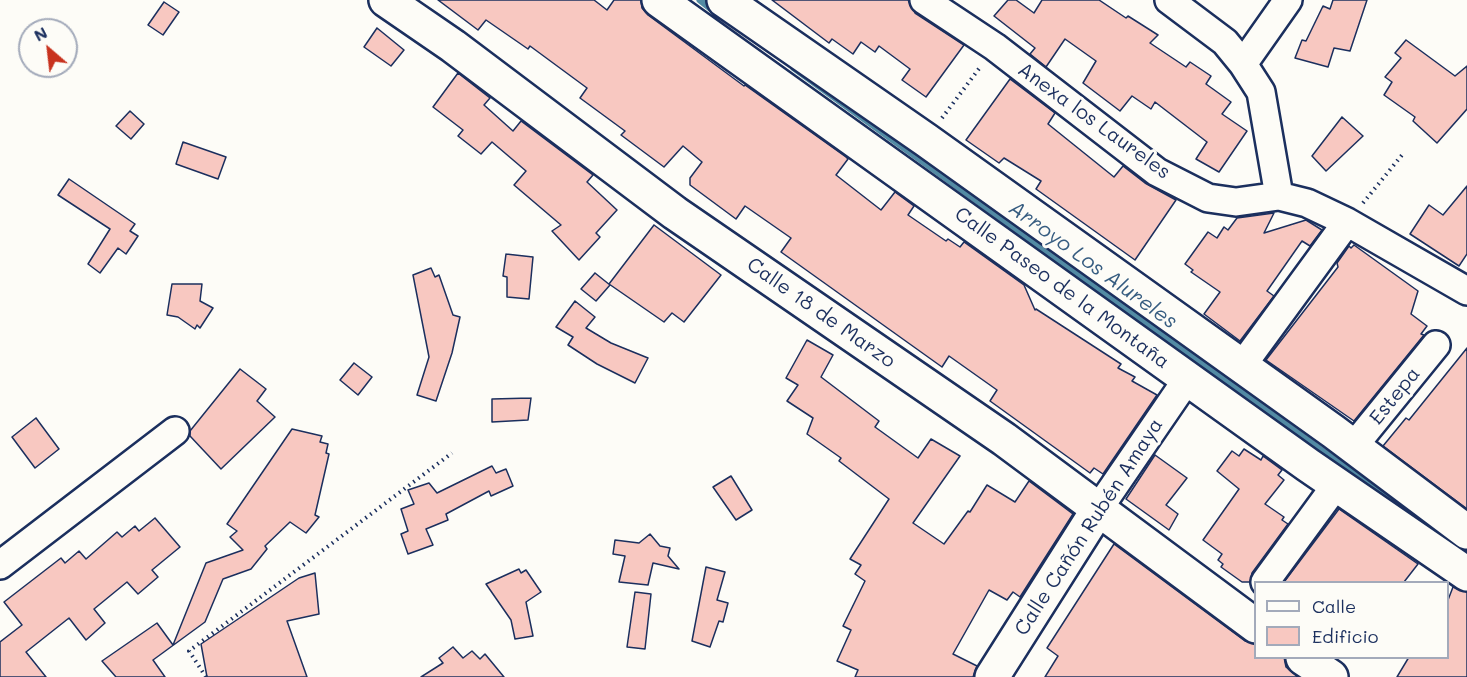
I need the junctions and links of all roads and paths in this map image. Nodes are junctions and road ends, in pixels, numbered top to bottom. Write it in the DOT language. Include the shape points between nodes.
graph roads {
  1 [pos="386,0"];
  2 [pos="659,0"];
  3 [pos="724,0"];
  4 [pos="924,0"];
  5 [pos="1169,0"];
  6 [pos="1288,0"];
  7 [pos="995,47"];
  8 [pos="1243,64"];
  9 [pos="926,140"];
  10 [pos="1402,155"];
  11 [pos="1279,196"];
  12 [pos="1347,222"];
  13 [pos="1467,291"];
  14 [pos="1436,345"];
  15 [pos="1241,367"];
  16 [pos="1188,378"];
  17 [pos="175,430"];
  18 [pos="1353,447"];
  19 [pos="452,453"];
  20 [pos="1336,485"];
  21 [pos="1099,508"];
  22 [pos="1467,532"];
  23 [pos="0,565"];
  24 [pos="1467,574"];
  25 [pos="1265,581"];
  26 [pos="1250,612"];
  27 [pos="1305,659"];
  28 [pos="206,677"];
  29 [pos="992,677"];
  30 [pos="1331,677"];
  1 -- 21 [label="main road, Calle 18 de Marzo" via="453,45 675,213"];
  2 -- 16 [label="main road, Calle Paseo de la Montaña"];
  3 -- 9 [label="main road, Calle Paseo de la Montaña"];
  4 -- 7 [label="street, Anexa los Laureles"];
  5 -- 8 [label="street" via="1225,42"];
  6 -- 8 [label="street"];
  7 -- 9 [label="path"];
  7 -- 11 [label="street, Anexa los Laureles" via="1157,171 1208,198 1236,202"];
  8 -- 11 [label="street" via="1261,92"];
  9 -- 15 [label="main road, Calle Paseo de la Montaña"];
  10 -- 12 [label="path"];
  11 -- 12 [label="street" via="1307,203"];
  12 -- 13 [label="street"];
  12 -- 15 [label="street"];
  14 -- 18 [label="street, Estepa"];
  15 -- 18 [label="main road, Calle Paseo de la Montaña"];
  16 -- 20 [label="main road, Calle Paseo de la Montaña"];
  16 -- 21 [label="street, Calle Cañón Rubén Amaya"];
  17 -- 23 [label="street"];
  18 -- 22 [label="main road, Calle Paseo de la Montaña"];
  19 -- 28 [label="path" via="189,651"];
  20 -- 24 [label="main road, Calle Paseo de la Montaña"];
  20 -- 25 [label="street"];
  21 -- 26 [label="main road, Calle 18 de Marzo"];
  21 -- 29 [label="main road, Calle Cañón Rubén Amaya"];
  27 -- 30 [label="main road"];
}
